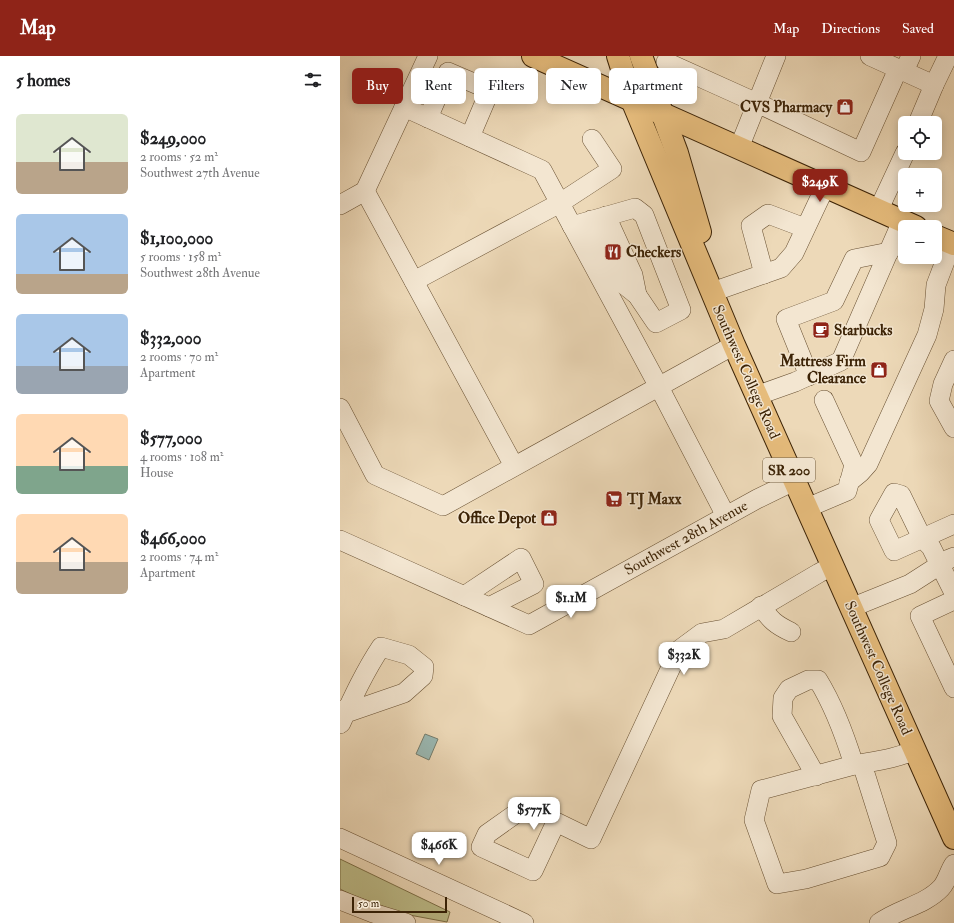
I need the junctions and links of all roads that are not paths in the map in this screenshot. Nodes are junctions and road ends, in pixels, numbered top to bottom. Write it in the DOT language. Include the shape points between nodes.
graph roads {
  1 [pos="428,56"];
  2 [pos="618,56"];
  3 [pos="776,56"];
  4 [pos="871,56"];
  5 [pos="948,56"];
  6 [pos="547,58"];
  7 [pos="672,58"];
  8 [pos="643,61"];
  9 [pos="905,65"];
  10 [pos="622,68"];
  11 [pos="934,85"];
  12 [pos="609,89"];
  13 [pos="757,103"];
  14 [pos="634,104"];
  15 [pos="641,104"];
  16 [pos="404,107"];
  17 [pos="662,113"];
  18 [pos="921,116"];
  19 [pos="428,118"];
  20 [pos="470,137"];
  21 [pos="592,139"];
  22 [pos="738,148"];
  23 [pos="902,160"];
  24 [pos="825,187"];
  25 [pos="365,191"];
  26 [pos="560,203"];
  27 [pos="340,205"];
  28 [pos="878,210"];
  29 [pos="598,218"];
  30 [pos="900,220"];
  31 [pos="572,226"];
  32 [pos="805,228"];
  33 [pos="898,240"];
  34 [pos="947,241"];
  35 [pos="890,252"];
  36 [pos="764,274"];
  37 [pos="414,281"];
  38 [pos="718,290"];
  39 [pos="734,345"];
  40 [pos="954,360"];
  41 [pos="808,376"];
  42 [pos="659,387"];
  43 [pos="764,393"];
  44 [pos="824,400"];
  45 [pos="340,408"];
  46 [pos="954,428"];
  47 [pos="514,466"];
  48 [pos="794,481"];
  49 [pos="849,482"];
  50 [pos="814,505"];
  51 [pos="726,516"];
  52 [pos="954,524"];
  53 [pos="340,540"];
  54 [pos="947,561"];
  55 [pos="832,566"];
  56 [pos="954,593"];
  57 [pos="464,596"];
  58 [pos="954,600"];
  59 [pos="858,604"];
  60 [pos="762,606"];
  61 [pos="489,607"];
  62 [pos="791,632"];
  63 [pos="954,688"];
  64 [pos="342,716"];
  65 [pos="914,750"];
  66 [pos="858,765"];
  67 [pos="816,776"];
  68 [pos="525,807"];
  69 [pos="954,818"];
  70 [pos="340,838"];
  71 [pos="954,838"];
  72 [pos="954,864"];
  73 [pos="340,900"];
  74 [pos="406,923"];
  75 [pos="524,923"];
  76 [pos="879,923"];
  1 -- 16 [label="street"];
  2 -- 10 [label="main road, Southwest College Road / SR 200"];
  3 -- 13 [label="street"];
  4 -- 9 [label="street"];
  5 -- 11 [label="street"];
  6 -- 12 [label="main road"];
  7 -- 8 [label="street"];
  7 -- 13 [label="street"];
  8 -- 17 [label="main road, Southwest College Road / SR 200"];
  9 -- 11 [label="street"];
  9 -- 13 [label="street" via="861,152"];
  11 -- 18 [label="street"];
  13 -- 22 [label="street"];
  14 -- 39 [label="main road, Southwest College Road / SR 200"];
  15 -- 17 [label="main road"];
  16 -- 19 [label="street"];
  16 -- 25 [label="street"];
  17 -- 22 [label="main road"];
  17 -- 38 [label="main road, Southwest College Road / SR 200" via="677,153"];
  19 -- 20 [label="street"];
  19 -- 20 [label="street" via="448,72 490,90"];
  20 -- 26 [label="street" via="542,170"];
  21 -- 26 [label="street" via="612,169"];
  22 -- 24 [label="main road"];
  23 -- 28 [label="street"];
  24 -- 28 [label="main road"];
  24 -- 32 [label="street"];
  25 -- 27 [label="street"];
  25 -- 37 [label="street"];
  26 -- 31 [label="street"];
  26 -- 37 [label="street"];
  28 -- 30 [label="main road"];
  29 -- 29 [label="street" via="605,258 612,272 637,295 656,323 681,310 644,215 635,208"];
  29 -- 31 [label="street"];
  31 -- 42 [label="street"];
  32 -- 36 [label="street" via="790,258 781,268"];
  32 -- 36 [label="street" via="768,214 751,226"];
  33 -- 35 [label="street"];
  34 -- 49 [label="street" via="927,335 868,464"];
  35 -- 41 [label="street" via="841,361"];
  35 -- 41 [label="street" via="854,259 834,301 786,319"];
  36 -- 38 [label="street"];
  37 -- 47 [label="street"];
  38 -- 43 [label="main road, Southwest College Road / SR 200"];
  39 -- 42 [label="street"];
  39 -- 48 [label="main road, Southwest College Road / SR 200"];
  40 -- 46 [label="street" via="943,384 939,401"];
  41 -- 43 [label="street"];
  42 -- 47 [label="street"];
  42 -- 51 [label="street"];
  43 -- 50 [label="main road, Southwest College Road / SR 200"];
  44 -- 49 [label="street" via="854,465"];
  45 -- 47 [label="street" via="375,475 443,506"];
  48 -- 51 [label="street, Southwest 28th Avenue"];
  48 -- 55 [label="main road, Southwest College Road / SR 200"];
  49 -- 50 [label="street" via="847,491"];
  50 -- 59 [label="main road, Southwest College Road / SR 200"];
  51 -- 61 [label="street, Southwest 28th Avenue" via="529,625"];
  52 -- 54 [label="street" via="922,538"];
  53 -- 57 [label="street, Southwest 28th Avenue"];
  54 -- 56 [label="street"];
  54 -- 59 [label="street" via="910,584"];
  55 -- 60 [label="street"];
  55 -- 65 [label="main road, Southwest College Road / SR 200"];
  57 -- 61 [label="street, Southwest 28th Avenue"];
  57 -- 61 [label="street" via="521,558 534,584"];
  58 -- 63 [label="street" via="920,616"];
  59 -- 69 [label="main road, Southwest College Road / SR 200"];
  60 -- 62 [label="street" via="770,619"];
  60 -- 68 [label="street" via="724,629 702,633 679,650 591,839 556,822 533,871 481,847 487,834"];
  64 -- 64 [label="street" via="381,647 409,655 424,668 423,676 404,693"];
  65 -- 66 [label="street" via="901,756"];
  65 -- 71 [label="main road, Southwest College Road / SR 200"];
  66 -- 67 [label="street"];
  66 -- 67 [label="street" via="827,694 818,680 808,680 789,689 783,698 782,716"];
  66 -- 67 [label="street" via="887,843 880,857 806,880 777,884 754,820 761,790"];
  70 -- 75 [label="street"];
  72 -- 76 [label="street" via="942,888"];
  73 -- 74 [label="street" via="374,914"];
}
